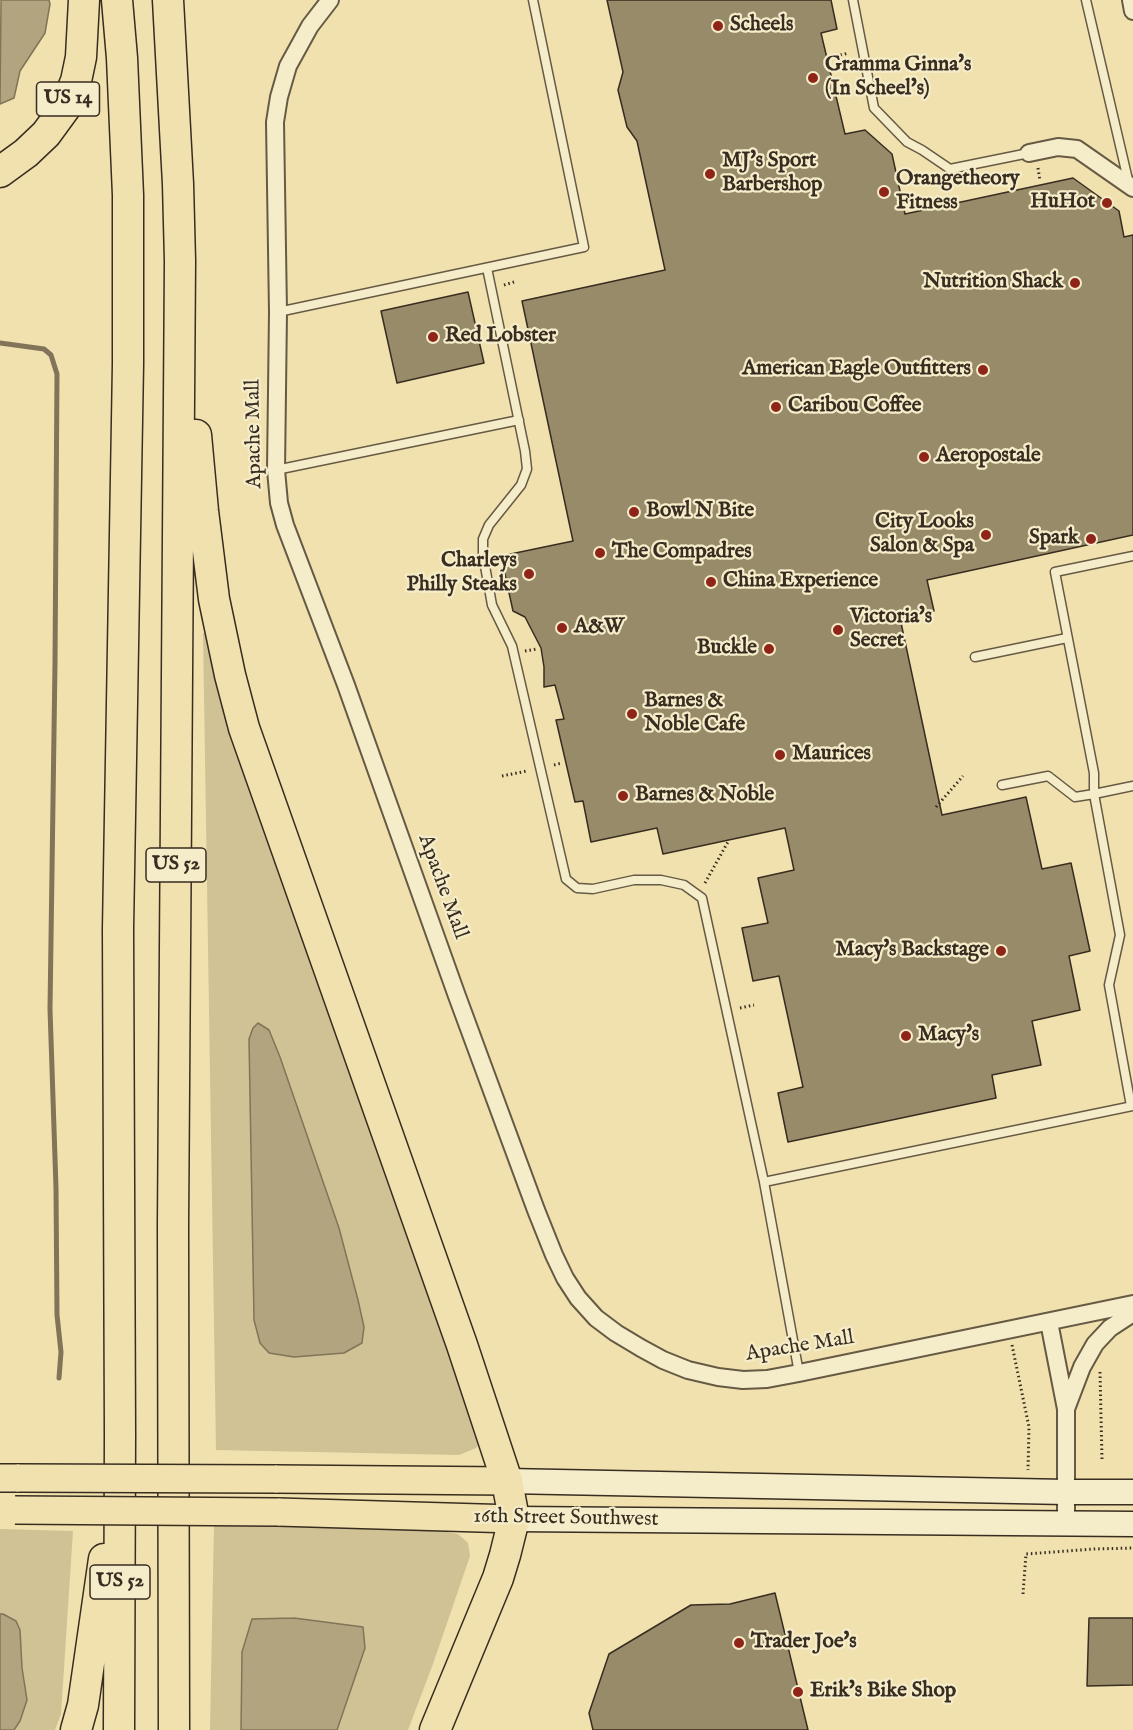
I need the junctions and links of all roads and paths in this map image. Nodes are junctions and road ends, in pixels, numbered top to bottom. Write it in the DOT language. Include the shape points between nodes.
graph roads {
  1 [pos="84,0"];
  2 [pos="117,0"];
  3 [pos="168,0"];
  4 [pos="330,0"];
  5 [pos="533,0"];
  6 [pos="853,0"];
  7 [pos="1131,0"];
  8 [pos="1089,1"];
  9 [pos="1133,11"];
  10 [pos="1029,153"];
  11 [pos="0,172"];
  12 [pos="1131,188"];
  13 [pos="180,261"];
  14 [pos="487,268"];
  15 [pos="278,312"];
  16 [pos="519,420"];
  17 [pos="276,470"];
  18 [pos="1133,556"];
  19 [pos="1067,638"];
  20 [pos="975,657"];
  21 [pos="963,776"];
  22 [pos="1002,785"];
  23 [pos="1133,786"];
  24 [pos="1094,794"];
  25 [pos="936,807"];
  26 [pos="729,840"];
  27 [pos="699,895"];
  28 [pos="1132,1106"];
  29 [pos="764,1182"];
  30 [pos="1133,1304"];
  31 [pos="1133,1313"];
  32 [pos="1049,1322"];
  33 [pos="1009,1331"];
  34 [pos="1102,1366"];
  35 [pos="799,1373"];
  36 [pos="1066,1410"];
  37 [pos="120,1434"];
  38 [pos="1102,1460"];
  39 [pos="1028,1470"];
  40 [pos="9,1478"];
  41 [pos="507,1481"];
  42 [pos="1066,1492"];
  43 [pos="1133,1492"];
  44 [pos="5,1510"];
  45 [pos="514,1519"];
  46 [pos="1066,1524"];
  47 [pos="1133,1524"];
  48 [pos="1133,1548"];
  49 [pos="1023,1594"];
  50 [pos="76,1730"];
  51 [pos="119,1730"];
  52 [pos="174,1730"];
  53 [pos="435,1730"];
  1 -- 11 [label="highway, US 14" via="81,57 64,108 46,134"];
  2 -- 37 [label="highway, US 52" via="128,195 118,929"];
  3 -- 13 [label="highway, US 52"];
  4 -- 15 [label="street, Apache Mall" via="292,58 279,97 275,122"];
  5 -- 14 [label="lane" via="584,247"];
  6 -- 10 [label="lane" via="874,108 907,142 950,169"];
  7 -- 9 [label="street"];
  8 -- 12 [label="lane"];
  10 -- 12 [label="street" via="1058,147 1077,149"];
  13 -- 41 [label="highway" via="214,599 244,728"];
  13 -- 52 [label="highway, US 52" via="173,1224"];
  14 -- 15 [label="lane"];
  14 -- 16 [label="lane"];
  15 -- 17 [label="street, Apache Mall"];
  16 -- 17 [label="lane"];
  16 -- 27 [label="lane" via="527,469 521,485 489,525 483,539 483,555 492,605 512,646 566,879 577,888 593,889 634,880 661,880 684,885"];
  17 -- 35 [label="street, Apache Mall" via="285,525 528,1189 566,1278 596,1318 663,1360 688,1370 744,1380"];
  18 -- 19 [label="lane" via="1054,572"];
  19 -- 20 [label="lane"];
  19 -- 24 [label="lane" via="1094,773"];
  21 -- 25 [label="path"];
  22 -- 24 [label="lane" via="1048,776 1075,797"];
  23 -- 24 [label="lane"];
  24 -- 28 [label="lane" via="1120,935 1109,985"];
  26 -- 27 [label="path"];
  27 -- 29 [label="lane"];
  28 -- 29 [label="lane"];
  29 -- 35 [label="lane"];
  30 -- 32 [label="street, Apache Mall"];
  31 -- 36 [label="street" via="1095,1344"];
  32 -- 33 [label="street, Apache Mall"];
  32 -- 36 [label="street"];
  33 -- 35 [label="street, Apache Mall"];
  33 -- 39 [label="path" via="1029,1427"];
  34 -- 38 [label="path"];
  36 -- 42 [label="street"];
  37 -- 50 [label="highway" via="96,1619"];
  37 -- 51 [label="highway, US 52"];
  40 -- 41 [label="main road, 16th Street Southwest, bridge"];
  41 -- 42 [label="main road, 16th Street Southwest"];
  41 -- 45 [label="highway"];
  42 -- 43 [label="main road, 16th Street Southwest"];
  42 -- 46 [label="street"];
  44 -- 45 [label="main road, 16th Street Southwest, bridge"];
  45 -- 46 [label="main road, 16th Street Southwest"];
  45 -- 53 [label="highway" via="498,1578"];
  46 -- 47 [label="main road, 16th Street Southwest"];
  48 -- 49 [label="path" via="1026,1554"];
}
